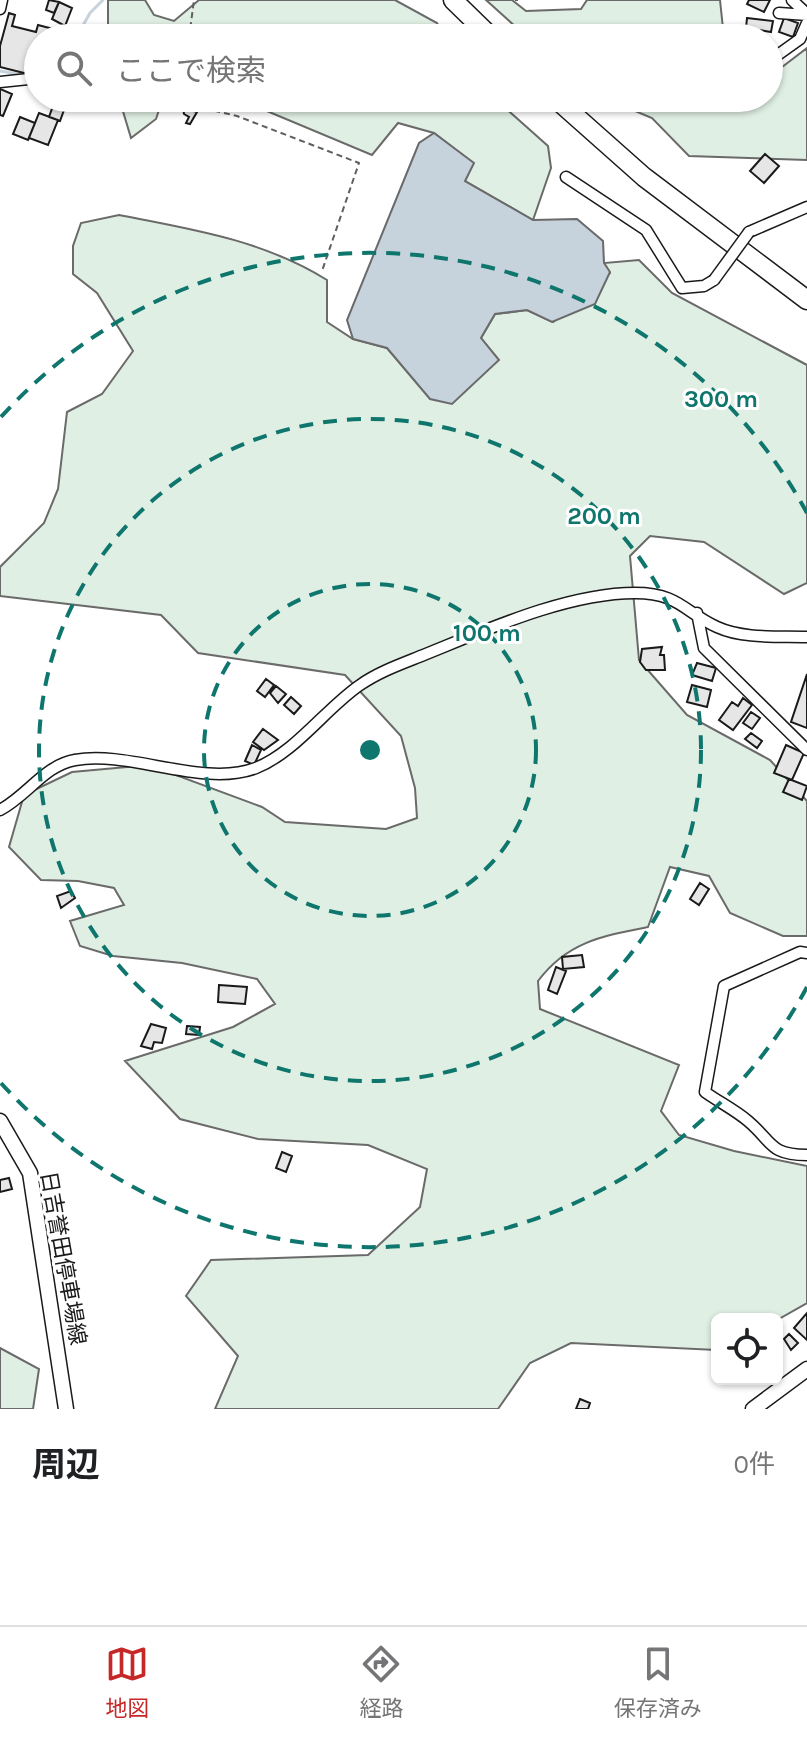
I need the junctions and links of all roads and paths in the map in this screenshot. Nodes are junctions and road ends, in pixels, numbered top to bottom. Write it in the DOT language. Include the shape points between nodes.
graph roads {
  1 [pos="2,0"];
  2 [pos="194,0"];
  3 [pos="453,0"];
  4 [pos="792,0"];
  5 [pos="0,9"];
  6 [pos="779,13"];
  7 [pos="807,15"];
  8 [pos="807,23"];
  9 [pos="191,24"];
  10 [pos="478,24"];
  11 [pos="783,51"];
  12 [pos="24,79"];
  13 [pos="0,82"];
  14 [pos="220,112"];
  15 [pos="571,112"];
  16 [pos="566,177"];
  17 [pos="644,177"];
  18 [pos="807,207"];
  19 [pos="322,271"];
  20 [pos="807,300"];
  21 [pos="807,314"];
  22 [pos="697,613"];
  23 [pos="807,637"];
  24 [pos="807,750"];
  25 [pos="0,810"];
  26 [pos="807,953"];
  27 [pos="0,1121"];
  28 [pos="807,1155"];
  29 [pos="807,1369"];
  30 [pos="66,1409"];
  31 [pos="753,1409"];
  1 -- 5 [label="street"];
  2 -- 9 [label="path"];
  3 -- 10 [label="highway"];
  4 -- 7 [label="street"];
  6 -- 7 [label="street"];
  8 -- 11 [label="street" via="800,39"];
  12 -- 13 [label="street"];
  14 -- 19 [label="path" via="359,163"];
  15 -- 17 [label="highway"];
  16 -- 18 [label="street, bridge" via="646,230 682,288 714,280 749,232"];
  17 -- 20 [label="highway"];
  17 -- 21 [label="highway" via="684,221"];
  22 -- 23 [label="street" via="736,634"];
  22 -- 24 [label="street" via="704,648"];
  22 -- 25 [label="street" via="662,595 584,599 378,674 320,716 283,753 254,769 223,772 75,760 52,769"];
  26 -- 28 [label="street" via="724,986 705,1092 752,1124 770,1147 782,1154"];
  27 -- 30 [label="main road, 日吉誉田停車場線" via="30,1173"];
  29 -- 31 [label="main road"];
}
